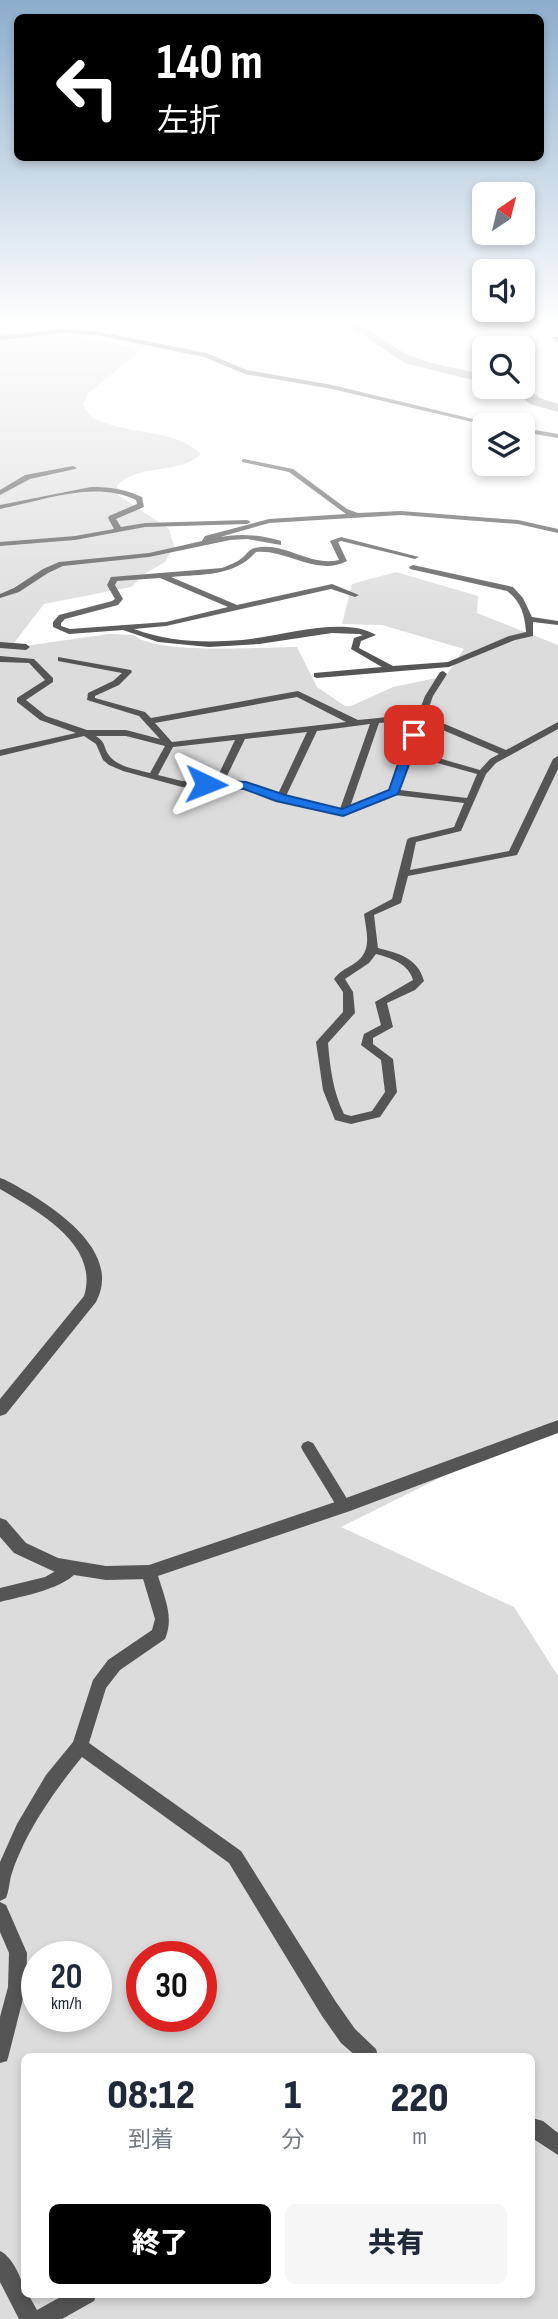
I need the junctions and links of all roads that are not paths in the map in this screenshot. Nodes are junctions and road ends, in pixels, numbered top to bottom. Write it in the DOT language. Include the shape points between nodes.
graph roads {
  1 [pos="535,432"];
  2 [pos="558,436"];
  3 [pos="244,461"];
  4 [pos="73,468"];
  5 [pos="0,493"];
  6 [pos="0,507"];
  7 [pos="362,517"];
  8 [pos="269,521"];
  9 [pos="119,530"];
  10 [pos="558,531"];
  11 [pos="0,533"];
  12 [pos="206,541"];
  13 [pos="1,544"];
  14 [pos="295,557"];
  15 [pos="415,557"];
  16 [pos="413,567"];
  17 [pos="159,575"];
  18 [pos="355,595"];
  19 [pos="0,596"];
  20 [pos="237,608"];
  21 [pos="530,619"];
  22 [pos="558,622"];
  23 [pos="126,629"];
  24 [pos="0,645"];
  25 [pos="26,647"];
  26 [pos="0,659"];
  27 [pos="61,659"];
  28 [pos="390,668"];
  29 [pos="443,674"];
  30 [pos="317,675"];
  31 [pos="421,717"];
  32 [pos="151,721"];
  33 [pos="375,722"];
  34 [pos="359,724"];
  35 [pos="558,725"];
  36 [pos="313,729"];
  37 [pos="86,733"];
  38 [pos="241,738"];
  39 [pos="170,746"];
  40 [pos="407,752"];
  41 [pos="0,753"];
  42 [pos="505,753"];
  43 [pos="558,759"];
  44 [pos="482,773"];
  45 [pos="152,777"];
  46 [pos="219,783"];
  47 [pos="394,792"];
  48 [pos="281,798"];
  49 [pos="470,801"];
  50 [pos="343,813"];
  51 [pos="404,874"];
  52 [pos="374,950"];
  53 [pos="0,1182"];
  54 [pos="0,1410"];
  55 [pos="558,1426"];
  56 [pos="308,1447"];
  57 [pos="344,1506"];
  58 [pos="0,1525"];
  59 [pos="72,1568"];
  60 [pos="149,1572"];
  61 [pos="0,1595"];
  62 [pos="80,1746"];
  63 [pos="0,1892"];
  64 [pos="0,1911"];
  65 [pos="366,2053"];
  66 [pos="0,2054"];
  67 [pos="535,2129"];
  68 [pos="558,2145"];
  69 [pos="0,2261"];
  70 [pos="80,2298"];
  71 [pos="30,2319"];
  72 [pos="41,2319"];
  1 -- 2 [label="street"];
  3 -- 7 [label="street" via="291,470 344,511"];
  4 -- 5 [label="street" via="28,477"];
  6 -- 9 [label="street" via="65,493 123,490 141,505 112,518"];
  7 -- 8 [label="street"];
  7 -- 10 [label="street" via="401,513 467,517"];
  8 -- 9 [label="street"];
  8 -- 12 [label="street"];
  9 -- 13 [label="street"];
  11 -- 13 [label="street"];
  12 -- 14 [label="street" via="274,540 296,553"];
  12 -- 19 [label="street" via="150,555 54,566 12,594"];
  14 -- 15 [label="street" via="317,565 341,563 334,541 341,539"];
  14 -- 17 [label="street" via="264,548 254,550 232,568"];
  16 -- 21 [label="street" via="510,589 517,593"];
  17 -- 20 [label="street"];
  17 -- 23 [label="street" via="114,579 111,585 119,599 115,603 70,614 57,622 69,632"];
  18 -- 20 [label="street" via="332,586"];
  20 -- 23 [label="street"];
  21 -- 22 [label="street"];
  21 -- 28 [label="street" via="530,634 449,664"];
  23 -- 28 [label="street" via="162,642 209,645 360,631 372,635 358,640 355,649"];
  24 -- 25 [label="street"];
  26 -- 37 [label="street" via="31,661 50,680 20,700 43,718"];
  27 -- 32 [label="street" via="128,672 121,682 100,690 91,700 129,709"];
  28 -- 30 [label="street"];
  29 -- 31 [label="street"];
  31 -- 33 [label="street"];
  31 -- 40 [label="street"];
  31 -- 42 [label="street"];
  32 -- 34 [label="street" via="298,694"];
  32 -- 39 [label="street"];
  33 -- 34 [label="street"];
  33 -- 50 [label="street"];
  34 -- 36 [label="street"];
  35 -- 42 [label="street"];
  36 -- 38 [label="street"];
  36 -- 48 [label="street"];
  37 -- 39 [label="street" via="126,733"];
  37 -- 41 [label="street"];
  37 -- 45 [label="street" via="100,743 109,764"];
  38 -- 39 [label="street"];
  38 -- 46 [label="street"];
  39 -- 45 [label="street"];
  40 -- 44 [label="street"];
  40 -- 47 [label="street"];
  42 -- 44 [label="street"];
  43 -- 51 [label="street" via="513,853"];
  44 -- 49 [label="street"];
  45 -- 46 [label="street" via="182,784"];
  46 -- 48 [label="street"];
  47 -- 49 [label="street"];
  47 -- 50 [label="street"];
  48 -- 50 [label="street"];
  49 -- 51 [label="street" via="458,829 412,840"];
  51 -- 52 [label="street" via="397,901 369,914"];
  52 -- 52 [label="street" via="370,958 339,979 348,992 349,1013 322,1042 334,1108 339,1117 351,1120 376,1114 391,1092 387,1059 367,1045 368,1036 387,1027 381,1002 419,981 416,970 396,956"];
  53 -- 54 [label="street" via="80,1240 96,1279 91,1298"];
  55 -- 57 [label="street"];
  56 -- 57 [label="street"];
  57 -- 60 [label="street"];
  58 -- 59 [label="street" via="19,1548 35,1558"];
  59 -- 60 [label="street"];
  59 -- 61 [label="street" via="49,1582"];
  60 -- 62 [label="street" via="163,1619 159,1634 114,1665 99,1685"];
  62 -- 63 [label="street" via="52,1780 23,1829"];
  62 -- 65 [label="street" via="235,1857 329,2009"];
  64 -- 66 [label="street" via="18,1953 17,1987"];
  67 -- 68 [label="street"];
  69 -- 71 [label="street"];
  70 -- 72 [label="street"];
}
